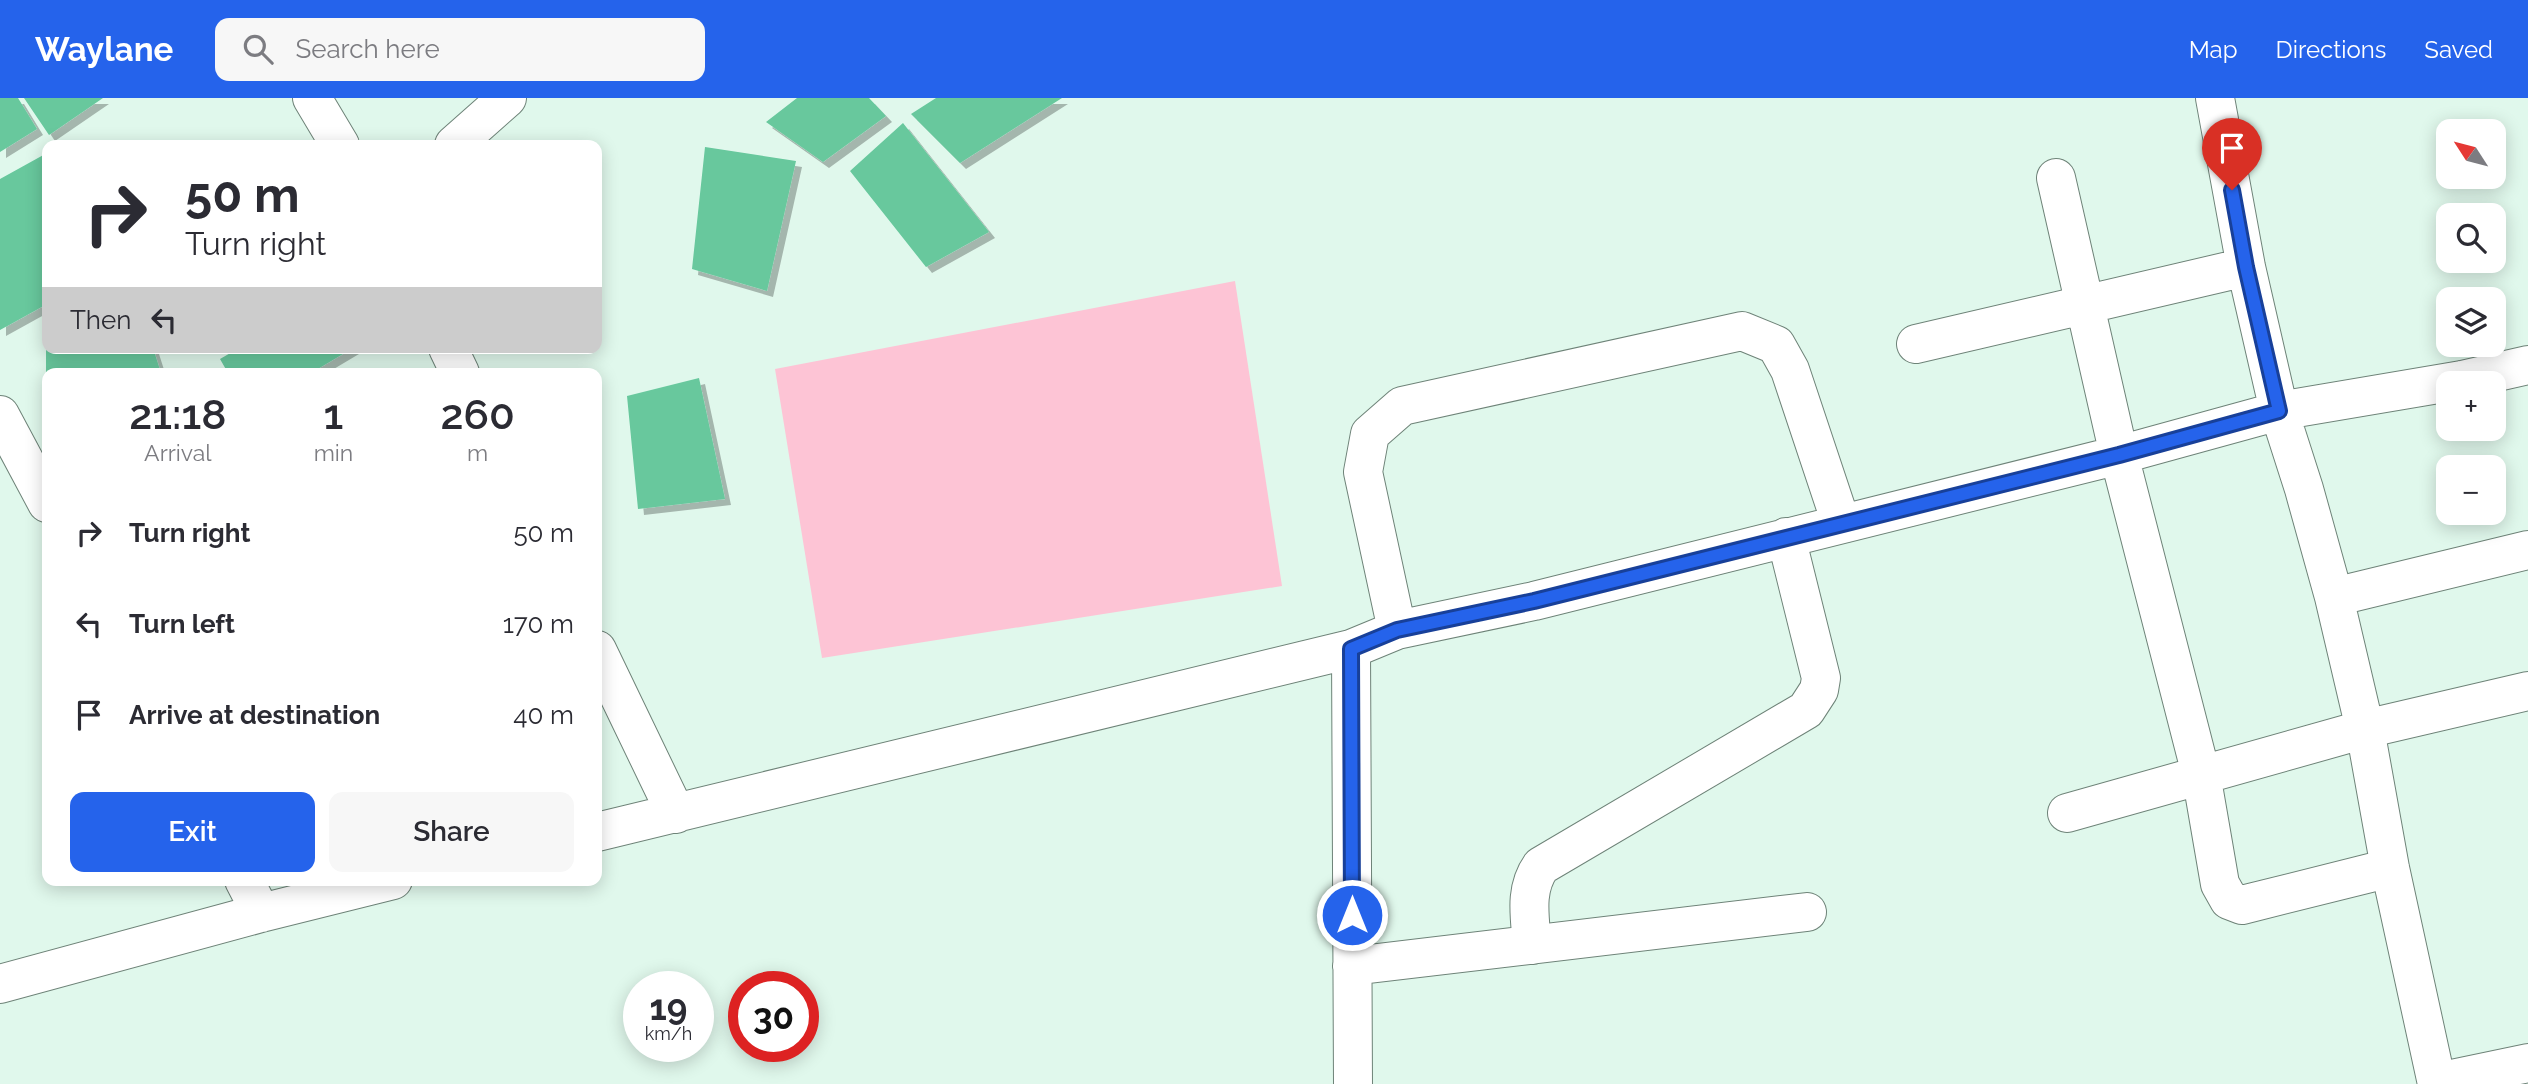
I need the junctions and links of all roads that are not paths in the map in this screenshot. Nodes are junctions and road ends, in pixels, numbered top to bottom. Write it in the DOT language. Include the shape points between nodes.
graph roads {
  1 [pos="312,98"];
  2 [pos="507,98"];
  3 [pos="2215,98"];
  4 [pos="337,140"];
  5 [pos="460,140"];
  6 [pos="2056,178"];
  7 [pos="2246,267"];
  8 [pos="2084,304"];
  9 [pos="1916,344"];
  10 [pos="2528,365"];
  11 [pos="2279,411"];
  12 [pos="1,420"];
  13 [pos="2119,455"];
  14 [pos="42,494"];
  15 [pos="1841,523"];
  16 [pos="1786,537"];
  17 [pos="2528,551"];
  18 [pos="2334,597"];
  19 [pos="1397,630"];
  20 [pos="1351,649"];
  21 [pos="602,660"];
  22 [pos="2528,691"];
  23 [pos="2365,729"];
  24 [pos="2200,774"];
  25 [pos="2067,813"];
  26 [pos="676,814"];
  27 [pos="602,831"];
  28 [pos="2390,868"];
  29 [pos="344,886"];
  30 [pos="253,897"];
  31 [pos="1807,912"];
  32 [pos="1532,945"];
  33 [pos="1352,966"];
  34 [pos="0,984"];
  35 [pos="2528,1063"];
  36 [pos="1348,1082"];
  37 [pos="2437,1083"];
  1 -- 4 [label="street"];
  2 -- 5 [label="street"];
  3 -- 7 [label="street"];
  6 -- 8 [label="street"];
  7 -- 8 [label="street"];
  7 -- 11 [label="street"];
  8 -- 9 [label="street"];
  8 -- 13 [label="street"];
  10 -- 11 [label="street"];
  11 -- 13 [label="street"];
  11 -- 18 [label="street"];
  12 -- 14 [label="street"];
  13 -- 15 [label="street"];
  13 -- 24 [label="street"];
  15 -- 16 [label="street"];
  15 -- 19 [label="street" via="1790,370 1776,345 1742,331 1402,406 1370,434 1363,472"];
  16 -- 19 [label="street" via="1534,601"];
  16 -- 32 [label="street" via="1821,678 1819,690 1806,710 1541,866 1529,893"];
  17 -- 18 [label="street"];
  18 -- 23 [label="street"];
  19 -- 20 [label="street"];
  20 -- 26 [label="street"];
  20 -- 33 [label="street"];
  21 -- 26 [label="street"];
  22 -- 23 [label="street"];
  23 -- 24 [label="street"];
  23 -- 28 [label="street"];
  24 -- 25 [label="street"];
  24 -- 28 [label="street" via="2220,884 2229,900 2242,905"];
  26 -- 27 [label="street"];
  28 -- 37 [label="street"];
  29 -- 30 [label="street"];
  30 -- 34 [label="street"];
  31 -- 32 [label="street"];
  32 -- 33 [label="street"];
  33 -- 36 [label="street"];
  35 -- 37 [label="street"];
}
